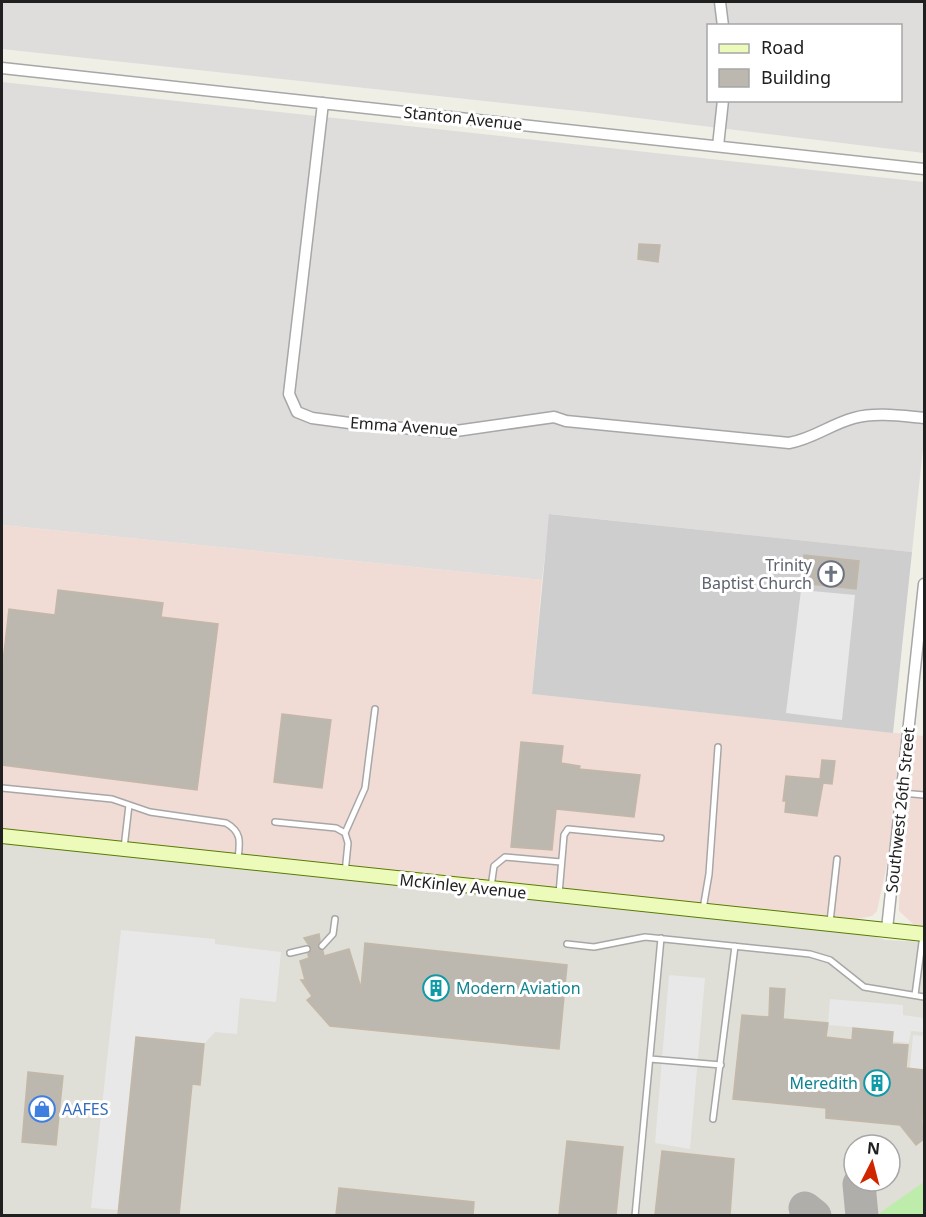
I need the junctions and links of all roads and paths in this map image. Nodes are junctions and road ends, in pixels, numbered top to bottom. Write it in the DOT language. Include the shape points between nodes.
graph roads {
  1 [pos="720,2"];
  2 [pos="723,24"];
  3 [pos="2,68"];
  4 [pos="723,102"];
  5 [pos="323,103"];
  6 [pos="718,146"];
  7 [pos="924,169"];
  8 [pos="924,418"];
  9 [pos="924,584"];
  10 [pos="921,645"];
  11 [pos="375,709"];
  12 [pos="718,747"];
  13 [pos="2,788"];
  14 [pos="902,793"];
  15 [pos="924,795"];
  16 [pos="129,805"];
  17 [pos="275,822"];
  18 [pos="345,833"];
  19 [pos="2,836"];
  20 [pos="661,838"];
  21 [pos="123,849"];
  22 [pos="837,859"];
  23 [pos="238,862"];
  24 [pos="561,862"];
  25 [pos="345,874"];
  26 [pos="490,889"];
  27 [pos="559,896"];
  28 [pos="703,911"];
  29 [pos="336,919"];
  30 [pos="830,924"];
  31 [pos="887,929"];
  32 [pos="924,934"];
  33 [pos="662,939"];
  34 [pos="567,944"];
  35 [pos="322,946"];
  36 [pos="735,946"];
  37 [pos="307,949"];
  38 [pos="290,953"];
  39 [pos="915,995"];
  40 [pos="924,997"];
  41 [pos="650,1059"];
  42 [pos="721,1065"];
  43 [pos="713,1119"];
  44 [pos="635,1215"];
  1 -- 2 [label="street"];
  3 -- 5 [label="street, Stanton Avenue"];
  4 -- 6 [label="street"];
  5 -- 6 [label="street, Stanton Avenue"];
  5 -- 8 [label="street, Emma Avenue" via="289,394 297,412 346,423 449,432 554,417 789,443 870,415"];
  6 -- 7 [label="street, Stanton Avenue"];
  9 -- 10 [label="street, Southwest 26th Street"];
  10 -- 14 [label="street, Southwest 26th Street"];
  11 -- 18 [label="lane" via="365,789"];
  12 -- 28 [label="lane" via="710,874"];
  13 -- 16 [label="lane" via="112,799"];
  14 -- 15 [label="lane"];
  14 -- 31 [label="street, Southwest 26th Street"];
  16 -- 21 [label="lane"];
  16 -- 23 [label="lane" via="150,813 226,823 236,828 240,838"];
  17 -- 18 [label="lane" via="336,828"];
  18 -- 25 [label="lane"];
  19 -- 21 [label="main road, McKinley Avenue"];
  20 -- 24 [label="lane" via="568,829"];
  21 -- 23 [label="main road, McKinley Avenue"];
  22 -- 30 [label="lane"];
  23 -- 25 [label="main road, McKinley Avenue"];
  24 -- 26 [label="lane" via="505,857 494,866"];
  24 -- 27 [label="lane"];
  25 -- 26 [label="main road, McKinley Avenue"];
  26 -- 27 [label="main road, McKinley Avenue"];
  27 -- 28 [label="main road, McKinley Avenue"];
  28 -- 30 [label="main road, McKinley Avenue"];
  29 -- 35 [label="lane" via="333,934"];
  30 -- 31 [label="main road, McKinley Avenue"];
  31 -- 32 [label="main road, McKinley Avenue"];
  32 -- 39 [label="lane"];
  33 -- 34 [label="lane" via="628,939 594,947"];
  33 -- 36 [label="lane"];
  33 -- 41 [label="lane"];
  36 -- 39 [label="lane" via="819,956 864,987"];
  36 -- 42 [label="lane"];
  37 -- 38 [label="lane"];
  39 -- 40 [label="lane"];
  41 -- 42 [label="lane"];
  41 -- 44 [label="lane"];
  42 -- 43 [label="lane"];
}
